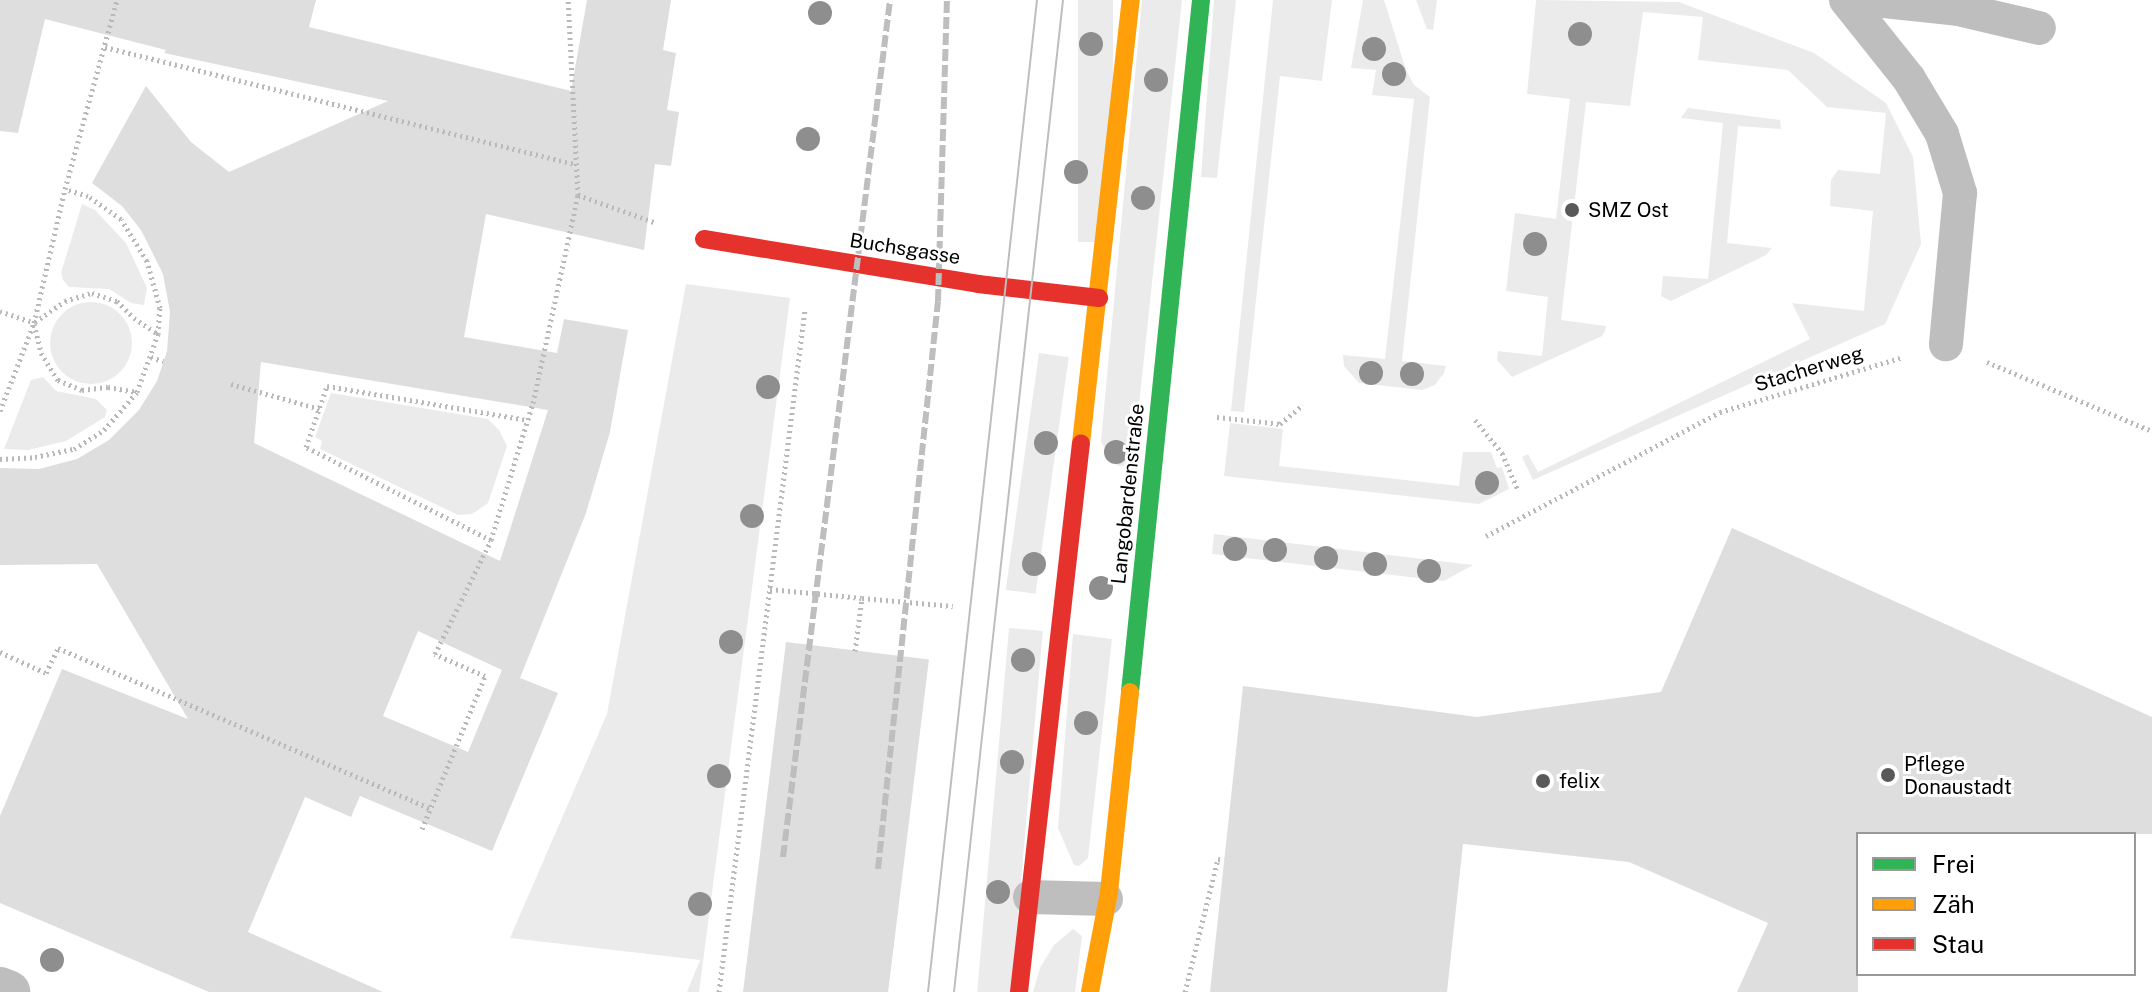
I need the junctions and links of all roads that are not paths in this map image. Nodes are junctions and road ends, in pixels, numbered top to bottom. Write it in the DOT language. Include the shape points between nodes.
graph roads {
  1 [pos="1131,0"];
  2 [pos="1201,0"];
  3 [pos="1846,0"];
  4 [pos="1875,0"];
  5 [pos="2039,28"];
  6 [pos="704,239"];
  7 [pos="1099,298"];
  8 [pos="1946,344"];
  9 [pos="1030,897"];
  10 [pos="1106,899"];
  11 [pos="0,989"];
  12 [pos="8,992"];
  13 [pos="1019,992"];
  14 [pos="1090,992"];
  1 -- 7 [label="street"];
  2 -- 10 [label="street, Langobardenstraße"];
  3 -- 8 [label="lane" via="1909,79 1942,134 1960,193"];
  4 -- 5 [label="lane" via="1958,9"];
  6 -- 7 [label="street, Buchsgasse"];
  7 -- 9 [label="street"];
  9 -- 10 [label="lane"];
  9 -- 13 [label="street"];
  10 -- 14 [label="street, Langobardenstraße"];
  11 -- 12 [label="street"];
}
